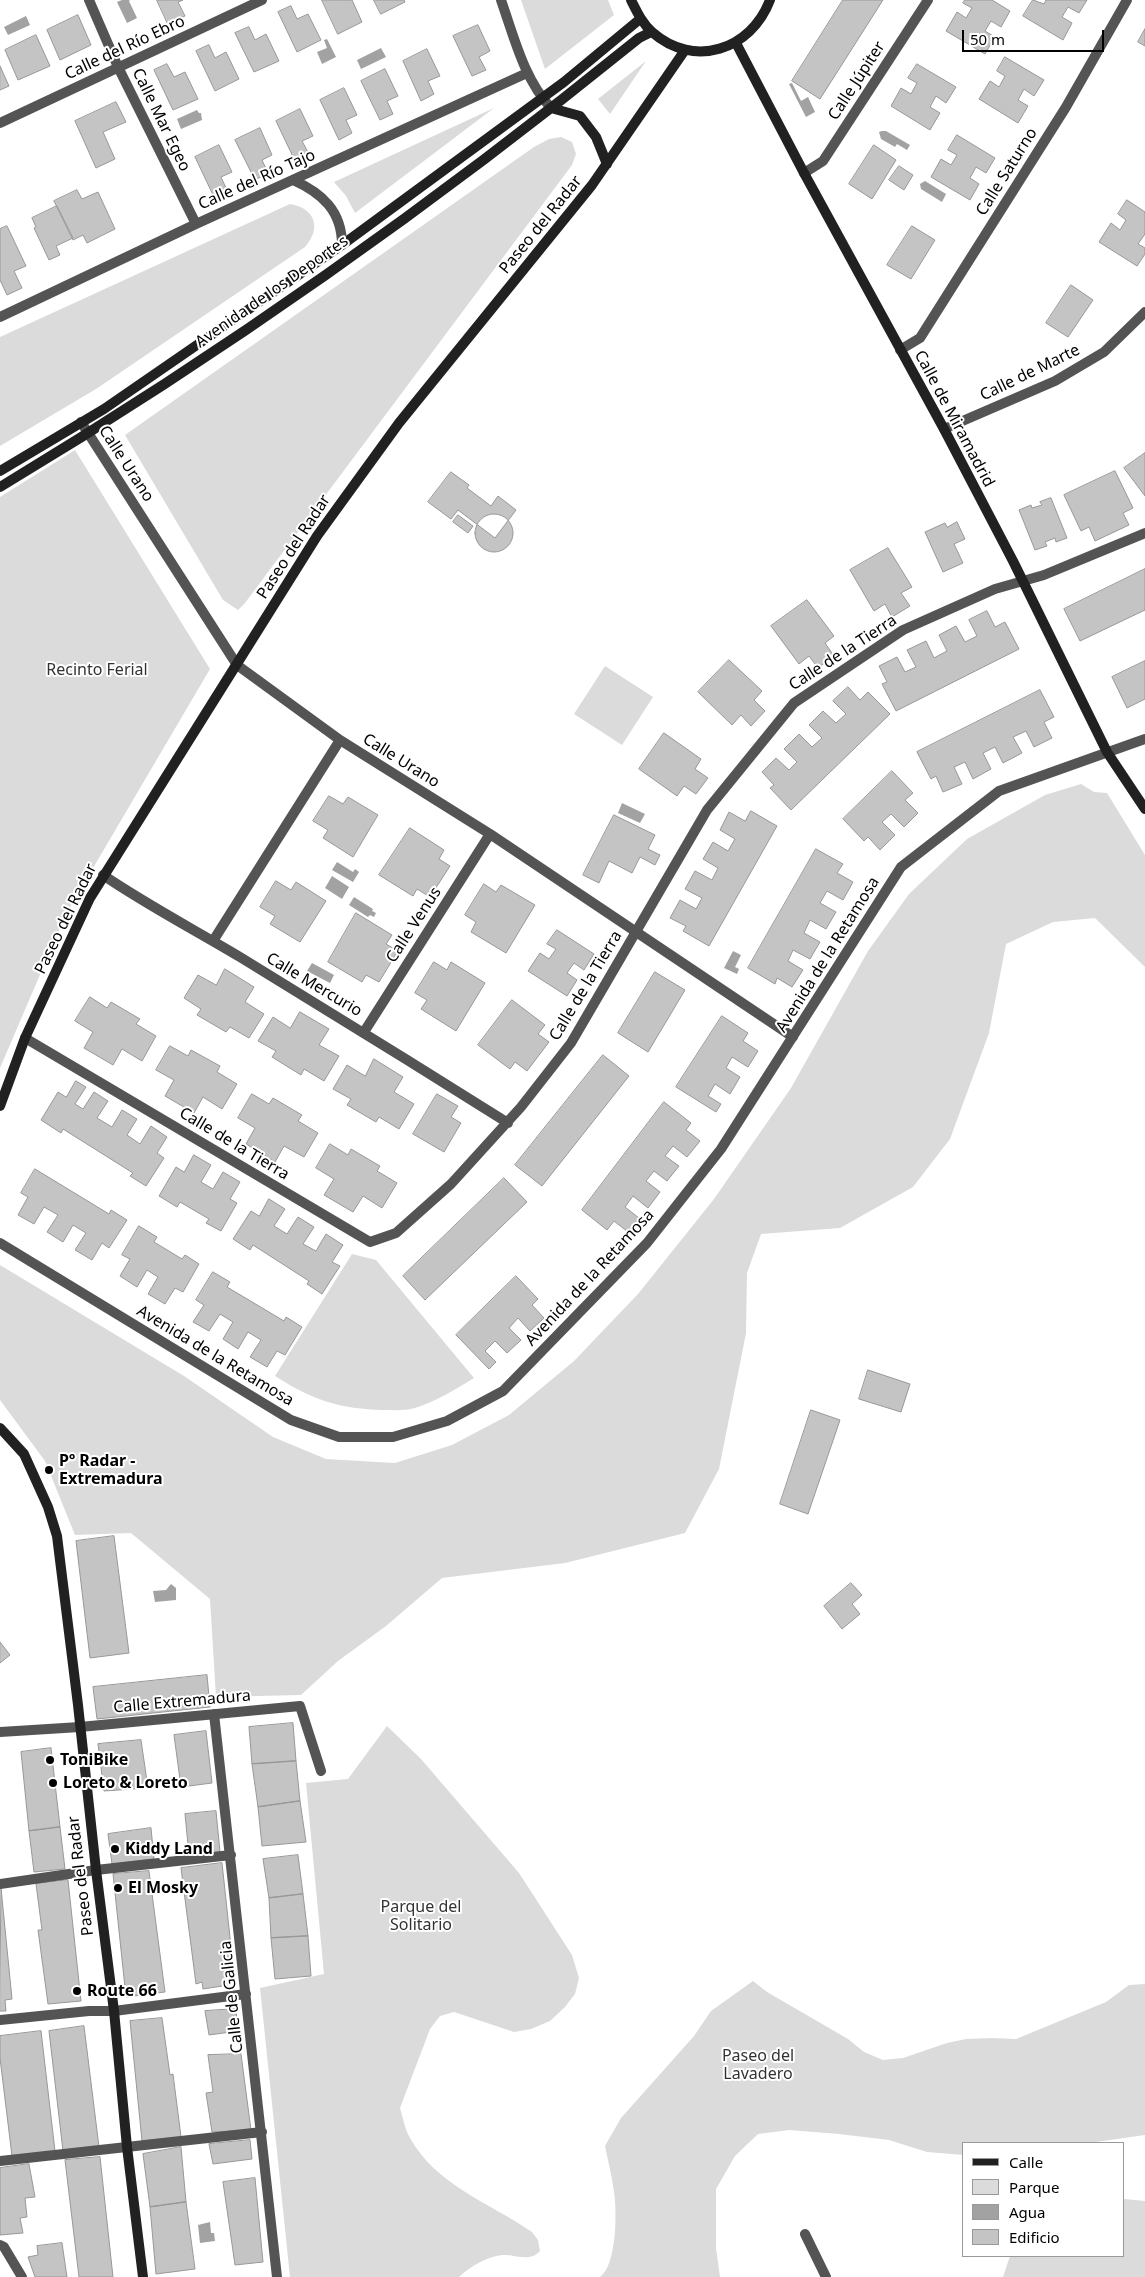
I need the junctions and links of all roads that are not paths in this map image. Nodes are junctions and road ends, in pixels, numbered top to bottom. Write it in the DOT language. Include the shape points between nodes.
graph roads {
  1 [pos="89,0"];
  2 [pos="262,0"];
  3 [pos="501,0"];
  4 [pos="631,0"];
  5 [pos="770,0"];
  6 [pos="928,0"];
  7 [pos="1127,0"];
  8 [pos="640,19"];
  9 [pos="651,32"];
  10 [pos="736,43"];
  11 [pos="685,50"];
  12 [pos="118,67"];
  13 [pos="527,73"];
  14 [pos="542,98"];
  15 [pos="552,108"];
  16 [pos="0,123"];
  17 [pos="607,164"];
  18 [pos="804,173"];
  19 [pos="293,180"];
  20 [pos="196,224"];
  21 [pos="342,245"];
  22 [pos="1145,312"];
  23 [pos="0,317"];
  24 [pos="900,350"];
  25 [pos="81,422"];
  26 [pos="944,429"];
  27 [pos="89,434"];
  28 [pos="0,471"];
  29 [pos="0,487"];
  30 [pos="1145,533"];
  31 [pos="1021,581"];
  32 [pos="236,665"];
  33 [pos="1145,739"];
  34 [pos="340,740"];
  35 [pos="1107,752"];
  36 [pos="1145,809"];
  37 [pos="490,834"];
  38 [pos="103,876"];
  39 [pos="636,934"];
  40 [pos="213,941"];
  41 [pos="364,1032"];
  42 [pos="793,1037"];
  43 [pos="25,1038"];
  44 [pos="0,1106"];
  45 [pos="508,1123"];
  46 [pos="0,1243"];
  47 [pos="0,1428"];
  48 [pos="214,1714"];
  49 [pos="80,1727"];
  50 [pos="0,1732"];
  51 [pos="321,1771"];
  52 [pos="231,1855"];
  53 [pos="96,1870"];
  54 [pos="0,1884"];
  55 [pos="246,1994"];
  56 [pos="114,2011"];
  57 [pos="0,2020"];
  58 [pos="262,2132"];
  59 [pos="127,2147"];
  60 [pos="0,2161"];
  61 [pos="805,2234"];
  62 [pos="0,2244"];
  63 [pos="22,2277"];
  64 [pos="143,2277"];
  65 [pos="277,2277"];
  66 [pos="826,2277"];
  1 -- 12 [label="street, Calle Mar Egeo"];
  2 -- 12 [label="street, Calle del Río Ebro"];
  3 -- 13 [label="street"];
  4 -- 8 [label="street"];
  5 -- 10 [label="street" via="765,15"];
  6 -- 18 [label="street, Calle Júpiter" via="823,161"];
  7 -- 24 [label="street, Calle Saturno" via="1066,107 920,338"];
  8 -- 9 [label="street"];
  8 -- 14 [label="street, Avenida de los Deportes"];
  9 -- 11 [label="street" via="668,44"];
  9 -- 15 [label="street, Avenida de los Deportes"];
  10 -- 11 [label="street" via="712,51"];
  10 -- 18 [label="street, Calle de Miramadrid"];
  11 -- 17 [label="street, Paseo del Radar"];
  12 -- 16 [label="street, Calle del Río Ebro"];
  12 -- 20 [label="street, Calle Mar Egeo"];
  13 -- 14 [label="street"];
  13 -- 19 [label="street, Calle del Río Tajo"];
  14 -- 15 [label="street"];
  14 -- 21 [label="street, Avenida de los Deportes"];
  15 -- 17 [label="street" via="580,116 596,137"];
  15 -- 27 [label="street, Avenida de los Deportes" via="296,296"];
  17 -- 32 [label="street, Paseo del Radar" via="399,423 317,536"];
  18 -- 24 [label="street, Calle de Miramadrid"];
  19 -- 20 [label="street, Calle del Río Tajo"];
  19 -- 21 [label="street" via="311,188 328,202 337,217"];
  20 -- 23 [label="street, Calle del Río Tajo"];
  21 -- 25 [label="street, Avenida de los Deportes"];
  22 -- 26 [label="street, Calle de Marte" via="1104,352 1055,381"];
  24 -- 26 [label="street, Calle de Miramadrid"];
  25 -- 27 [label="street, Calle Urano"];
  25 -- 28 [label="street, Avenida de los Deportes"];
  26 -- 31 [label="street, Calle de Miramadrid"];
  27 -- 29 [label="street, Avenida de los Deportes"];
  27 -- 32 [label="street, Calle Urano"];
  30 -- 31 [label="street, Calle de la Tierra" via="1044,575"];
  31 -- 35 [label="street, Calle de Miramadrid"];
  31 -- 39 [label="street, Calle de la Tierra" via="995,589 903,630 794,703 707,810"];
  32 -- 34 [label="street, Calle Urano"];
  32 -- 38 [label="street, Paseo del Radar"];
  33 -- 35 [label="street, Avenida de la Retamosa"];
  34 -- 37 [label="street, Calle Urano"];
  34 -- 40 [label="street"];
  35 -- 36 [label="street, Calle de Miramadrid"];
  35 -- 42 [label="street, Avenida de la Retamosa" via="999,791 901,867"];
  37 -- 39 [label="street, Calle Urano"];
  37 -- 41 [label="street, Calle Venus"];
  38 -- 40 [label="street, Calle Mercurio"];
  38 -- 43 [label="street, Paseo del Radar"];
  39 -- 42 [label="street, Calle Urano"];
  39 -- 45 [label="street, Calle de la Tierra" via="571,1043"];
  40 -- 41 [label="street, Calle Mercurio"];
  41 -- 45 [label="street, Calle Mercurio"];
  42 -- 46 [label="street, Avenida de la Retamosa" via="720,1149 647,1243 547,1347 503,1391 447,1421 393,1437 339,1437 291,1420"];
  43 -- 44 [label="street, Paseo del Radar"];
  43 -- 45 [label="street, Calle de la Tierra" via="370,1242 396,1233 451,1184"];
  47 -- 49 [label="street, Paseo del Radar" via="24,1454 57,1536"];
  48 -- 49 [label="street, Calle Extremadura"];
  48 -- 51 [label="street, Calle Extremadura" via="300,1706"];
  48 -- 52 [label="street, Calle de Galicia"];
  49 -- 50 [label="street, Calle Extremadura"];
  49 -- 53 [label="street, Paseo del Radar"];
  52 -- 53 [label="street"];
  52 -- 55 [label="street, Calle de Galicia"];
  53 -- 54 [label="street"];
  53 -- 56 [label="street, Paseo del Radar"];
  55 -- 56 [label="street"];
  55 -- 58 [label="street, Calle de Galicia"];
  56 -- 57 [label="street"];
  56 -- 59 [label="street, Paseo del Radar"];
  58 -- 59 [label="street"];
  58 -- 65 [label="street, Calle de Galicia"];
  59 -- 60 [label="street"];
  59 -- 64 [label="street, Paseo del Radar"];
  61 -- 66 [label="street"];
  62 -- 63 [label="street"];
}
